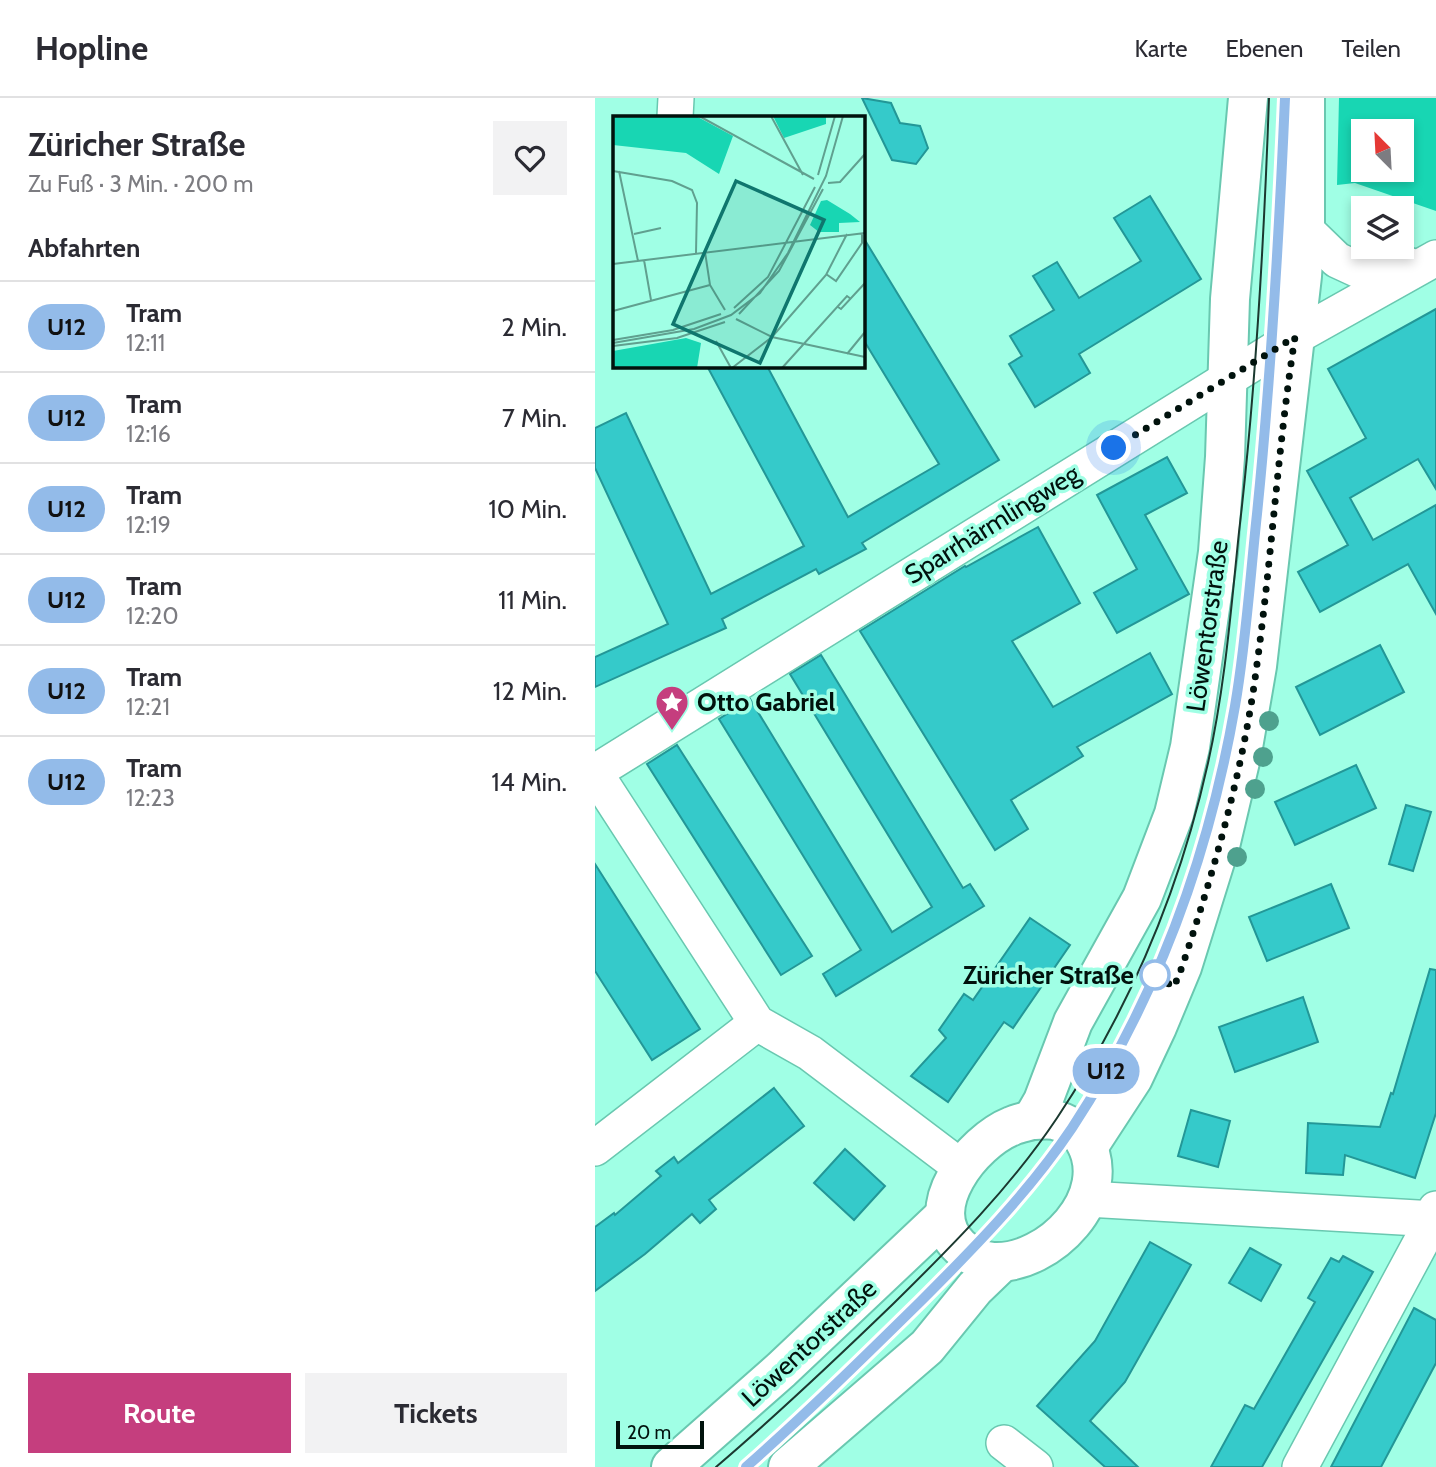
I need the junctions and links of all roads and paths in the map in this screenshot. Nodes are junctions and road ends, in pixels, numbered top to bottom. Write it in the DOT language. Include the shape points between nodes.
graph roads {
  1 [pos="676,98"];
  2 [pos="1248,98"];
  3 [pos="1305,98"];
  4 [pos="675,116"];
  5 [pos="1305,229"];
  6 [pos="1433,260"];
  7 [pos="1295,337"];
  8 [pos="1228,379"];
  9 [pos="595,772"];
  10 [pos="757,1023"];
  11 [pos="1033,1120"];
  12 [pos="1088,1147"];
  13 [pos="595,1148"];
  14 [pos="962,1168"];
  15 [pos="1087,1199"];
  16 [pos="944,1216"];
  17 [pos="1435,1216"];
  18 [pos="1002,1262"];
  19 [pos="1005,1443"];
  20 [pos="671,1467"];
  21 [pos="788,1467"];
  22 [pos="1035,1467"];
  23 [pos="1300,1467"];
  1 -- 4 [label="street"];
  2 -- 8 [label="main road, Löwentorstraße" via="1230,299"];
  3 -- 5 [label="main road, Löwentorstraße"];
  5 -- 6 [label="street, Sparrhärmlingweg" via="1337,260 1363,272"];
  5 -- 7 [label="main road, Löwentorstraße"];
  6 -- 7 [label="street, Sparrhärmlingweg"];
  7 -- 8 [label="street, Sparrhärmlingweg"];
  7 -- 12 [label="main road, Löwentorstraße" via="1257,666 1221,842 1182,967 1157,1027 1133,1078"];
  8 -- 9 [label="street, Sparrhärmlingweg"];
  8 -- 11 [label="main road, Löwentorstraße" via="1218,552 1190,747 1174,814 1142,898 1073,1022"];
  9 -- 10 [label="street"];
  10 -- 13 [label="street"];
  10 -- 14 [label="street" via="810,1053"];
  11 -- 12 [label="main road" via="1072,1128"];
  11 -- 14 [label="main road" via="1011,1126 987,1141"];
  12 -- 15 [label="main road" via="1093,1176"];
  14 -- 16 [label="main road" via="952,1184"];
  15 -- 17 [label="street"];
  15 -- 18 [label="main road" via="1077,1216 1047,1245"];
  16 -- 18 [label="main road" via="954,1242 968,1254"];
  16 -- 20 [label="main road, Löwentorstraße"];
  17 -- 23 [label="street"];
  18 -- 21 [label="main road" via="927,1347"];
  19 -- 22 [label="street"];
}
